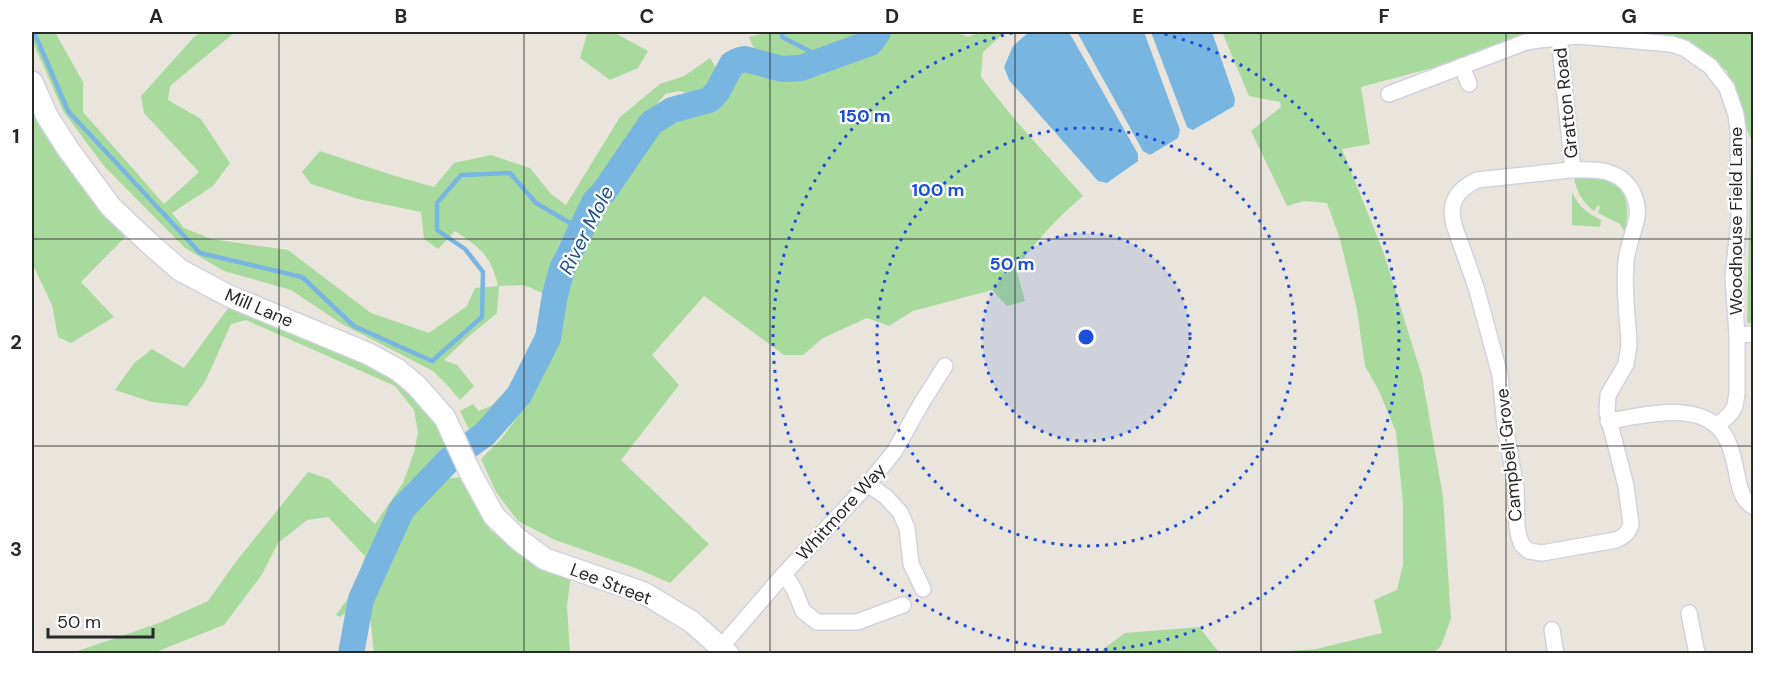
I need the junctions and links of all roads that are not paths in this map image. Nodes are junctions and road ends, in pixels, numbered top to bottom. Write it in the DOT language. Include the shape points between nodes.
graph roads {
  1 [pos="1558,37"];
  2 [pos="1462,66"];
  3 [pos="32,82"];
  4 [pos="1469,84"];
  5 [pos="1389,94"];
  6 [pos="1573,170"];
  7 [pos="1754,334"];
  8 [pos="1737,335"];
  9 [pos="945,366"];
  10 [pos="1608,421"];
  11 [pos="1717,426"];
  12 [pos="868,484"];
  13 [pos="1754,507"];
  14 [pos="494,516"];
  15 [pos="784,574"];
  16 [pos="923,589"];
  17 [pos="903,605"];
  18 [pos="1689,613"];
  19 [pos="1552,630"];
  20 [pos="1700,643"];
  21 [pos="725,650"];
  22 [pos="1556,654"];
  1 -- 2 [label="street, Woodhouse Field Lane" via="1526,42"];
  1 -- 6 [label="street, Gratton Road"];
  1 -- 8 [label="street, Woodhouse Field Lane" via="1671,44 1710,66 1727,88 1738,131 1739,219 1733,278"];
  2 -- 4 [label="street"];
  2 -- 5 [label="street, Woodhouse Field Lane"];
  3 -- 14 [label="street, Mill Lane" via="47,116 111,207 180,270 228,296 369,354 416,385 445,418"];
  6 -- 10 [label="street, Campbell Grove" via="1613,173 1628,185 1636,200 1625,272 1628,355 1608,395"];
  6 -- 10 [label="street, Campbell Grove" via="1478,180 1467,184 1452,205 1451,215 1500,375 1516,488 1516,526 1522,545 1529,551 1542,553 1616,540 1630,530 1626,486"];
  7 -- 8 [label="street"];
  8 -- 11 [label="street, Woodhouse Field Lane" via="1735,406"];
  9 -- 12 [label="street, Whitmore Way" via="894,452"];
  10 -- 11 [label="street" via="1684,412"];
  11 -- 13 [label="street" via="1726,438 1744,500"];
  12 -- 15 [label="street, Whitmore Way"];
  12 -- 16 [label="street" via="900,512 907,528 911,564"];
  14 -- 21 [label="street, Lee Street" via="545,559 644,593 692,622"];
  15 -- 17 [label="street" via="803,611 817,622 857,622"];
  15 -- 21 [label="street, Whitmore Way"];
  18 -- 20 [label="street"];
  19 -- 22 [label="street"];
}
